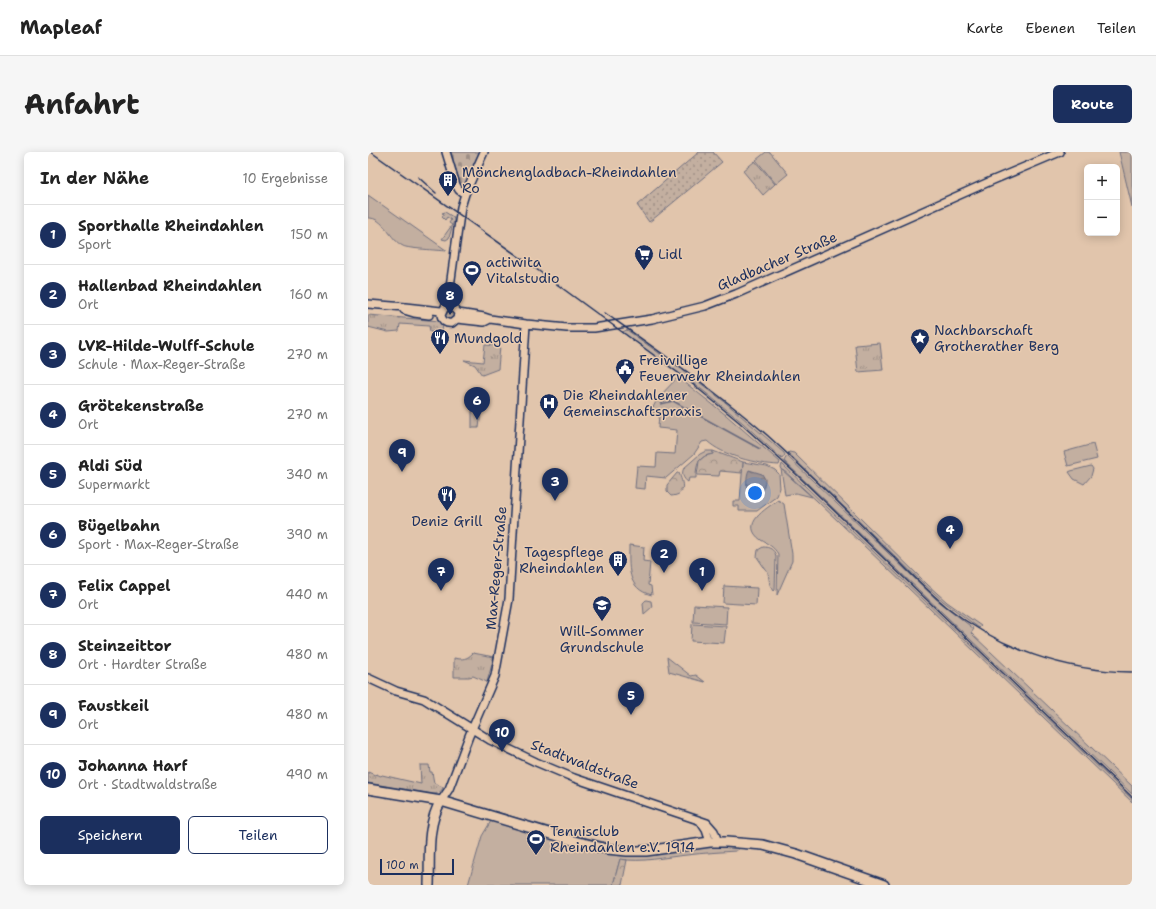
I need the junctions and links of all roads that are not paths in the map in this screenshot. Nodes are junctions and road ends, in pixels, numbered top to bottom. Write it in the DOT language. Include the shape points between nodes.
graph roads {
  1 [pos="446,152"];
  2 [pos="484,152"];
  3 [pos="1060,152"];
  4 [pos="465,194"];
  5 [pos="368,304"];
  6 [pos="449,313"];
  7 [pos="526,324"];
  8 [pos="368,678"];
  9 [pos="472,729"];
  10 [pos="368,789"];
  11 [pos="441,801"];
  12 [pos="714,842"];
  13 [pos="428,885"];
  14 [pos="884,885"];
  1 -- 4 [label="street" via="457,188"];
  2 -- 4 [label="street"];
  3 -- 7 [label="street, Gladbacher Straße" via="704,306 652,319 594,328"];
  4 -- 6 [label="street" via="458,223"];
  5 -- 6 [label="street, Gladbacher Straße" via="414,313"];
  6 -- 7 [label="street, Gladbacher Straße"];
  7 -- 9 [label="street, Max-Reger-Straße" via="509,599 495,676"];
  8 -- 9 [label="street, Stadtwaldstraße" via="396,691 424,699"];
  9 -- 11 [label="street, Max-Reger-Straße" via="449,789"];
  9 -- 12 [label="street, Stadtwaldstraße" via="574,778 707,823 711,827"];
  10 -- 11 [label="main road"];
  11 -- 12 [label="main road" via="607,849 646,851"];
  11 -- 13 [label="main road" via="432,823"];
  12 -- 14 [label="main road" via="771,847"];
}
